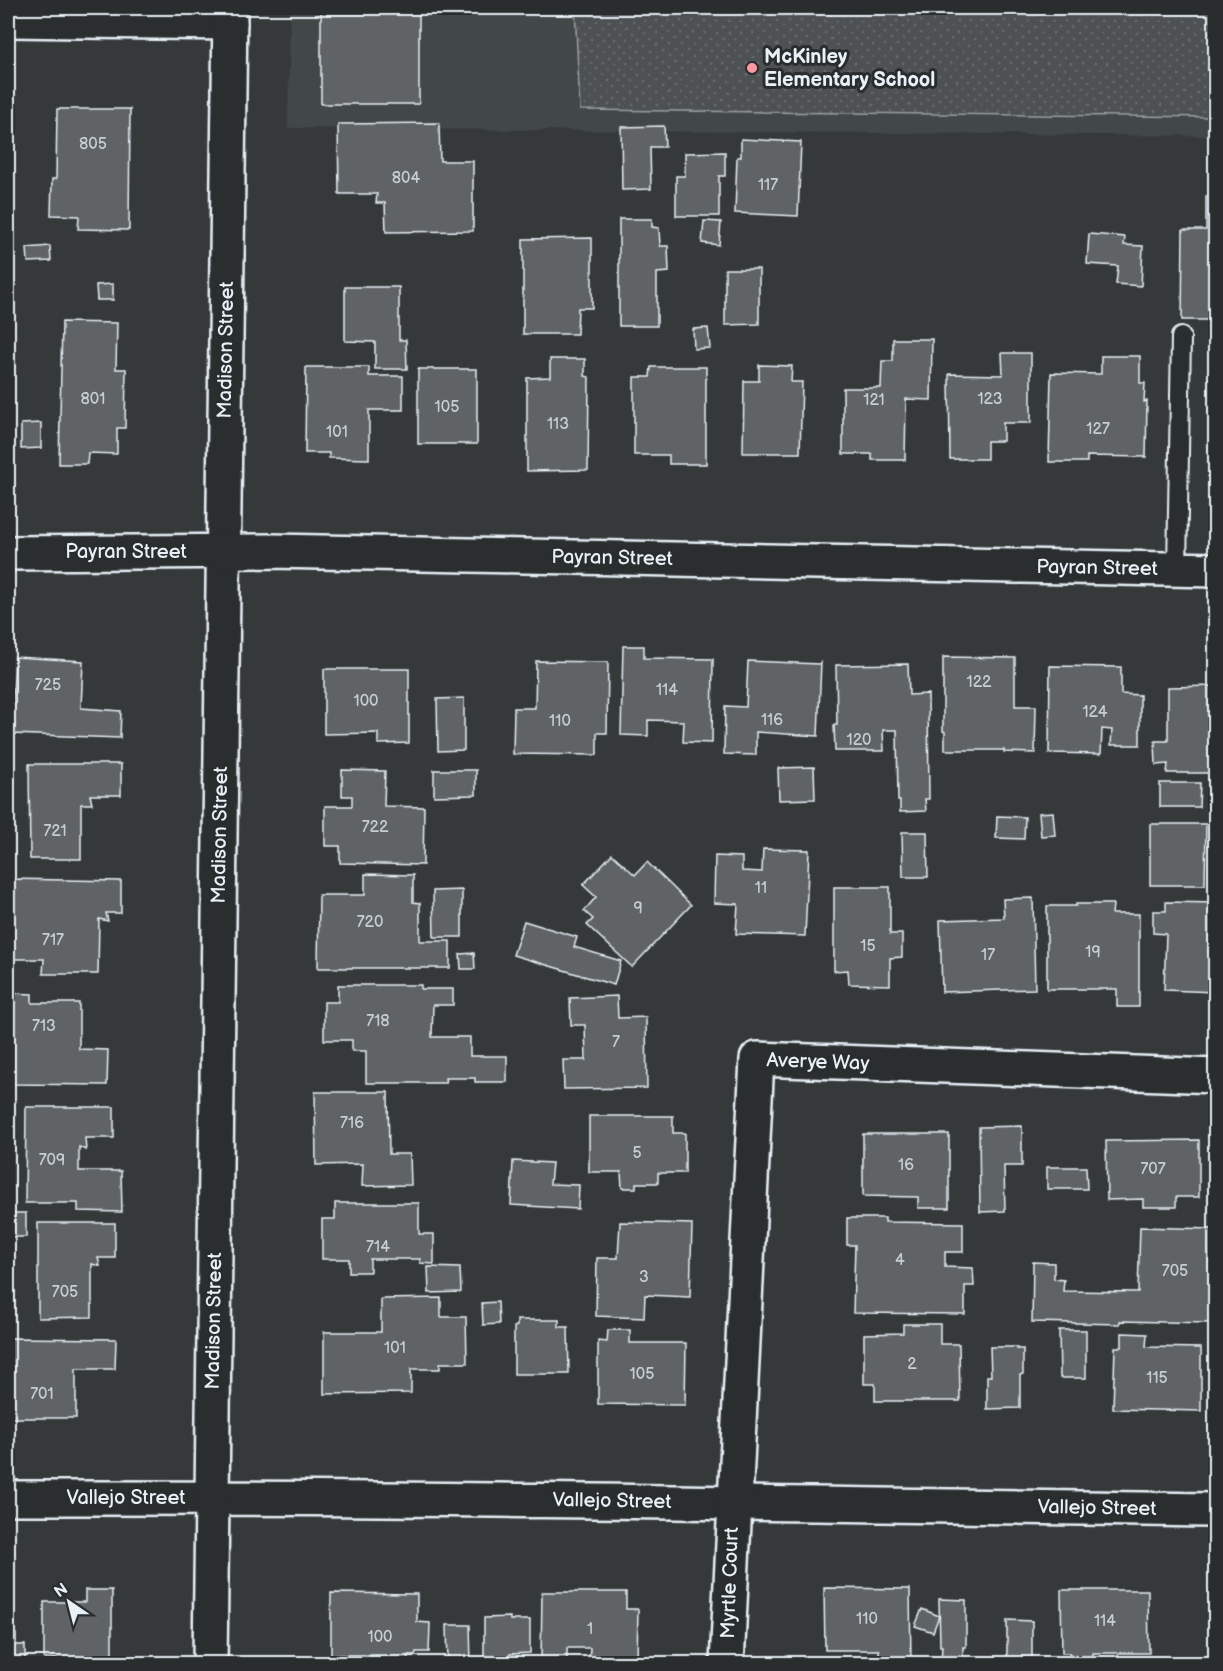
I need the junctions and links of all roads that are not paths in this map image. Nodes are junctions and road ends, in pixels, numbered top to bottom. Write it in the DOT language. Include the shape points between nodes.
graph roads {
  1 [pos="230,15"];
  2 [pos="8,20"];
  3 [pos="1181,337"];
  4 [pos="224,552"];
  5 [pos="8,553"];
  6 [pos="1177,569"];
  7 [pos="1215,570"];
  8 [pos="1215,1076"];
  9 [pos="212,1497"];
  10 [pos="8,1498"];
  11 [pos="734,1502"];
  12 [pos="1215,1510"];
  13 [pos="210,1664"];
  14 [pos="727,1664"];
  1 -- 2 [label="street"];
  1 -- 4 [label="street, Madison Street"];
  3 -- 6 [label="lane"];
  4 -- 5 [label="street, Payran Street"];
  4 -- 6 [label="street, Payran Street"];
  4 -- 9 [label="street, Madison Street"];
  6 -- 7 [label="street, Payran Street"];
  8 -- 11 [label="street, Averye Way" via="757,1059"];
  9 -- 10 [label="street, Vallejo Street"];
  9 -- 11 [label="street, Vallejo Street"];
  9 -- 13 [label="street, Madison Street"];
  11 -- 12 [label="street, Vallejo Street"];
  11 -- 14 [label="street, Myrtle Court"];
}
